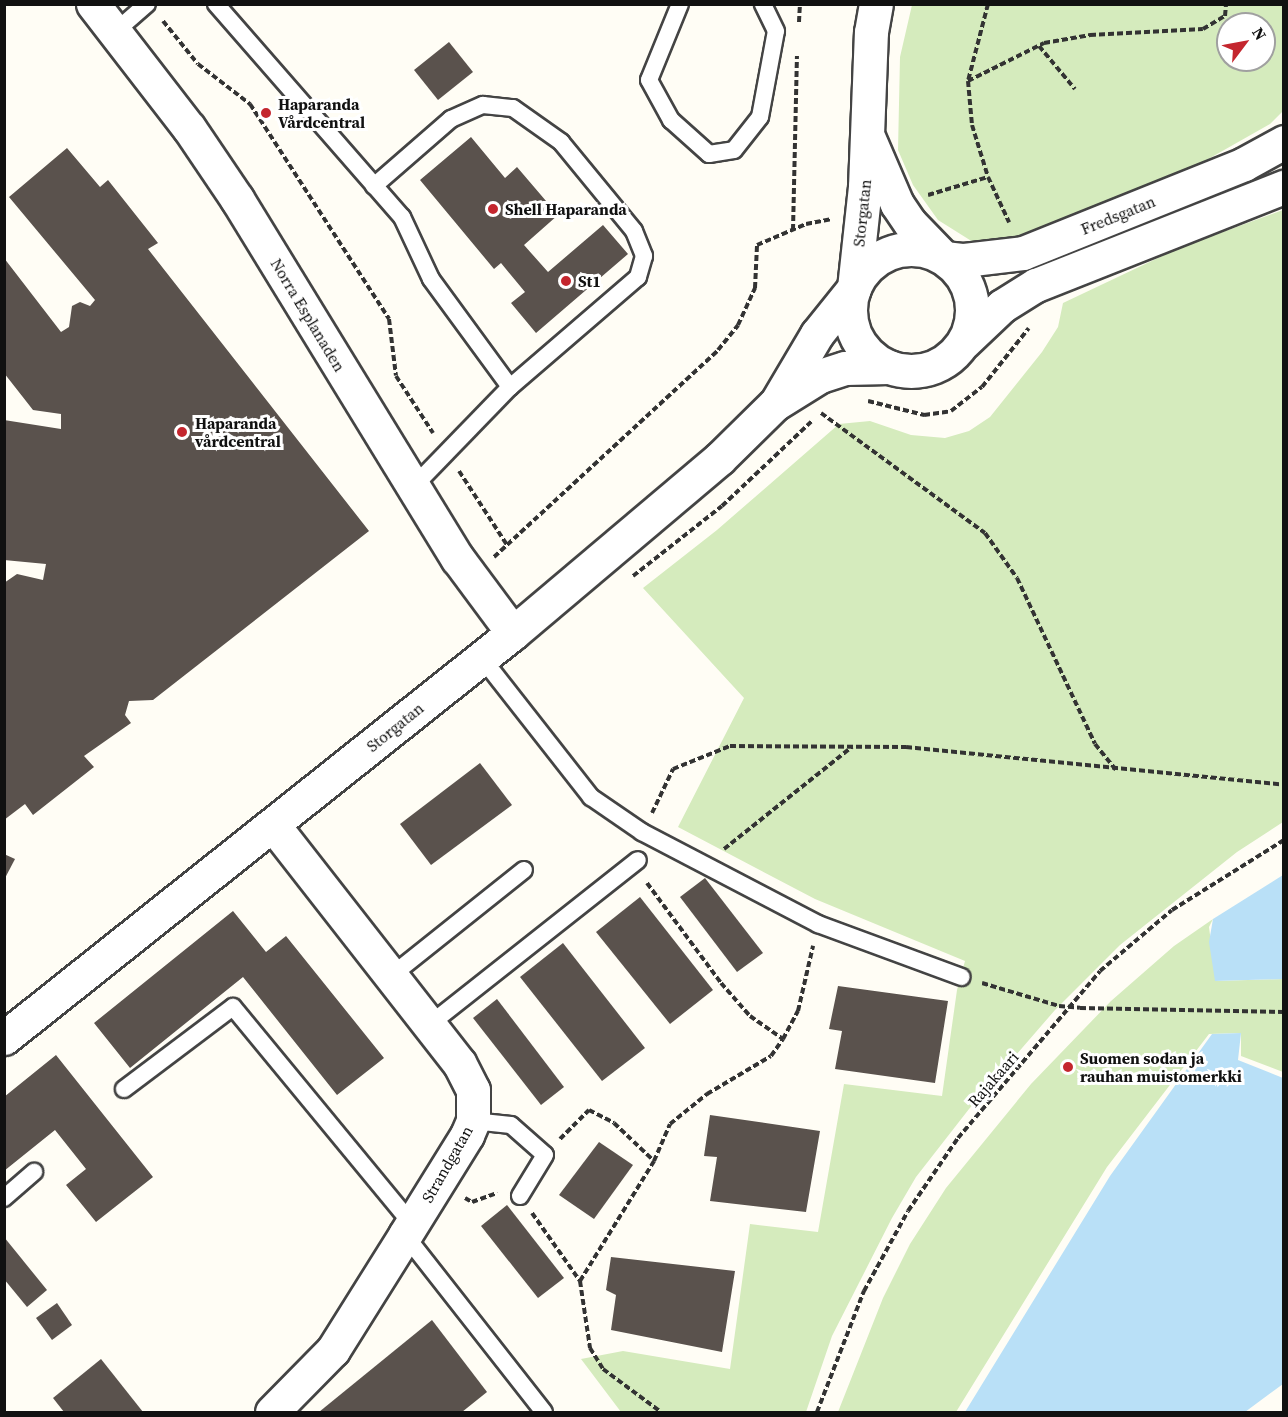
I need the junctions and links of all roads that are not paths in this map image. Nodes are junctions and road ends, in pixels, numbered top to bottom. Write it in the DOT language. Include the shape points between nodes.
graph roads {
  1 [pos="93,4"];
  2 [pos="216,4"];
  3 [pos="680,4"];
  4 [pos="763,4"];
  5 [pos="876,4"];
  6 [pos="151,9"];
  7 [pos="116,31"];
  8 [pos="869,139"];
  9 [pos="1284,142"];
  10 [pos="374,186"];
  11 [pos="1284,187"];
  12 [pos="944,258"];
  13 [pos="854,288"];
  14 [pos="963,342"];
  15 [pos="889,367"];
  16 [pos="510,387"];
  17 [pos="775,404"];
  18 [pos="413,487"];
  19 [pos="513,633"];
  20 [pos="482,658"];
  21 [pos="273,825"];
  22 [pos="635,862"];
  23 [pos="524,870"];
  24 [pos="391,976"];
  25 [pos="961,976"];
  26 [pos="429,1024"];
  27 [pos="4,1038"];
  28 [pos="124,1089"];
  29 [pos="473,1120"];
  30 [pos="34,1172"];
  31 [pos="520,1196"];
  32 [pos="4,1198"];
  33 [pos="408,1229"];
  34 [pos="272,1413"];
  35 [pos="544,1413"];
  1 -- 7 [label="street, Norra Esplanaden"];
  2 -- 10 [label="lane"];
  3 -- 4 [label="lane" via="649,80 670,120 709,154 734,150 760,117 776,31"];
  5 -- 8 [label="street, Storgatan" via="871,32"];
  6 -- 7 [label="lane"];
  7 -- 18 [label="street, Norra Esplanaden" via="237,199"];
  8 -- 12 [label="street, Storgatan" via="897,204"];
  8 -- 13 [label="street, Storgatan"];
  9 -- 12 [label="street, Fredsgatan" via="1244,164 1023,253 984,261"];
  10 -- 16 [label="lane" via="402,217 431,279"];
  10 -- 16 [label="lane" via="451,119 483,105 513,108 561,142 634,231 644,256 638,277"];
  11 -- 14 [label="street, Fredsgatan" via="1036,285 1002,306"];
  12 -- 13 [label="street, Storgatan" via="921,249 897,250 866,268"];
  12 -- 14 [label="street, Storgatan" via="961,274 971,296 972,320"];
  13 -- 15 [label="street, Storgatan" via="850,311 855,335 868,355"];
  13 -- 17 [label="street, Storgatan" via="817,334"];
  14 -- 15 [label="street, Storgatan" via="947,360 931,368 913,372"];
  15 -- 17 [label="street, Storgatan" via="845,368 820,376"];
  16 -- 18 [label="lane"];
  17 -- 19 [label="street, Storgatan" via="719,459"];
  18 -- 19 [label="street, Norra Esplanaden" via="472,579"];
  19 -- 20 [label="street, Storgatan"];
  20 -- 21 [label="street, Storgatan"];
  20 -- 25 [label="lane" via="591,797 642,832 818,924"];
  21 -- 24 [label="street, Strandgatan"];
  21 -- 27 [label="street, Storgatan"];
  22 -- 26 [label="lane"];
  23 -- 24 [label="lane"];
  24 -- 26 [label="street, Strandgatan"];
  26 -- 29 [label="street, Strandgatan" via="459,1063 473,1090"];
  28 -- 33 [label="lane" via="233,1006"];
  29 -- 31 [label="lane" via="511,1125 545,1155"];
  29 -- 33 [label="street, Strandgatan"];
  30 -- 32 [label="lane"];
  33 -- 34 [label="street, Strandgatan" via="333,1350"];
  33 -- 35 [label="lane"];
}
